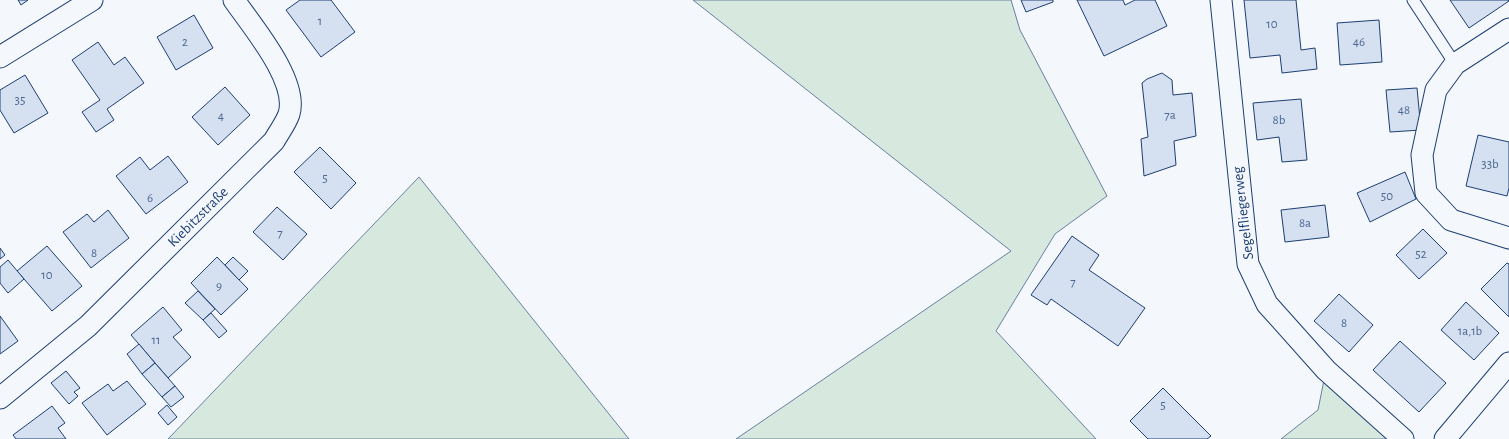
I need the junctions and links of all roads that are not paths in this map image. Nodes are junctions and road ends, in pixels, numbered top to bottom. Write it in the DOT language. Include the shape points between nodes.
graph roads {
  1 [pos="92,0"];
  2 [pos="234,0"];
  3 [pos="1221,0"];
  4 [pos="1413,0"];
  5 [pos="1509,29"];
  6 [pos="0,57"];
  7 [pos="1455,64"];
  8 [pos="1509,238"];
  9 [pos="1509,363"];
  10 [pos="0,398"];
  11 [pos="1403,439"];
  12 [pos="1445,439"];
  1 -- 6 [label="street"];
  2 -- 10 [label="street, Kiebitzstraße" via="280,67 290,90 289,113 274,141 88,326"];
  3 -- 11 [label="street, Segelfliegerweg" via="1248,264 1267,304 1326,370"];
  4 -- 7 [label="lane"];
  5 -- 7 [label="street"];
  7 -- 8 [label="street" via="1436,90 1422,155 1426,193 1450,220"];
  9 -- 12 [label="street"];
}
